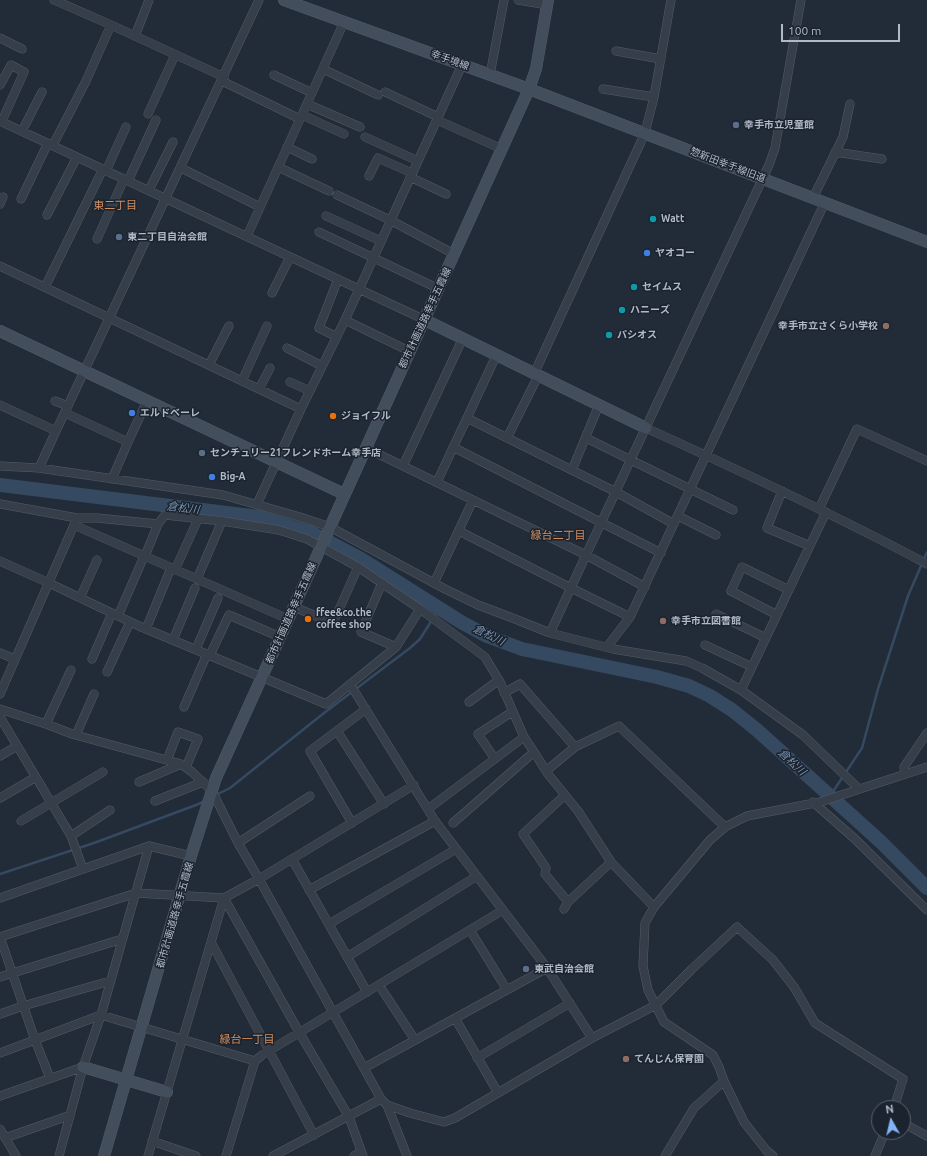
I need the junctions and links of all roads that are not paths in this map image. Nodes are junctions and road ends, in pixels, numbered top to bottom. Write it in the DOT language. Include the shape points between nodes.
graph roads {
  1 [pos="54,0"];
  2 [pos="149,0"];
  3 [pos="260,0"];
  4 [pos="284,0"];
  5 [pos="504,0"];
  6 [pos="518,0"];
  7 [pos="671,0"];
  8 [pos="802,0"];
  9 [pos="548,2"];
  10 [pos="344,22"];
  11 [pos="111,25"];
  12 [pos="135,36"];
  13 [pos="0,38"];
  14 [pos="22,49"];
  15 [pos="616,51"];
  16 [pos="175,55"];
  17 [pos="661,59"];
  18 [pos="462,65"];
  19 [pos="323,69"];
  20 [pos="274,75"];
  21 [pos="490,75"];
  22 [pos="223,79"];
  23 [pos="0,85"];
  24 [pos="529,89"];
  25 [pos="603,89"];
  26 [pos="42,92"];
  27 [pos="312,94"];
  28 [pos="654,97"];
  29 [pos="307,104"];
  30 [pos="850,104"];
  31 [pos="148,114"];
  32 [pos="301,117"];
  33 [pos="437,118"];
  34 [pos="156,120"];
  35 [pos="1,121"];
  36 [pos="126,128"];
  37 [pos="360,128"];
  38 [pos="22,131"];
  39 [pos="344,134"];
  40 [pos="644,134"];
  41 [pos="364,137"];
  42 [pos="173,142"];
  43 [pos="50,144"];
  44 [pos="287,147"];
  45 [pos="502,150"];
  46 [pos="835,152"];
  47 [pos="77,157"];
  48 [pos="312,159"];
  49 [pos="882,159"];
  50 [pos="418,161"];
  51 [pos="278,167"];
  52 [pos="181,168"];
  53 [pos="104,170"];
  54 [pos="411,175"];
  55 [pos="369,176"];
  56 [pos="764,178"];
  57 [pos="126,180"];
  58 [pos="149,190"];
  59 [pos="446,194"];
  60 [pos="814,198"];
  61 [pos="21,199"];
  62 [pos="166,199"];
  63 [pos="825,202"];
  64 [pos="260,207"];
  65 [pos="47,215"];
  66 [pos="326,216"];
  67 [pos="390,220"];
  68 [pos="319,232"];
  69 [pos="247,236"];
  70 [pos="96,239"];
  71 [pos="381,241"];
  72 [pos="927,242"];
  73 [pos="454,254"];
  74 [pos="290,257"];
  75 [pos="373,257"];
  76 [pos="0,266"];
  77 [pos="338,279"];
  78 [pos="45,287"];
  79 [pos="359,289"];
  80 [pos="439,289"];
  81 [pos="272,293"];
  82 [pos="110,318"];
  83 [pos="346,320"];
  84 [pos="425,320"];
  85 [pos="229,326"];
  86 [pos="267,326"];
  87 [pos="0,331"];
  88 [pos="337,337"];
  89 [pos="462,340"];
  90 [pos="287,348"];
  91 [pos="409,351"];
  92 [pos="496,356"];
  93 [pos="209,365"];
  94 [pos="322,366"];
  95 [pos="270,368"];
  96 [pos="84,371"];
  97 [pos="536,375"];
  98 [pos="242,381"];
  99 [pos="290,382"];
  100 [pos="259,389"];
  101 [pos="310,391"];
  102 [pos="55,400"];
  103 [pos="147,401"];
  104 [pos="0,404"];
  105 [pos="599,405"];
  106 [pos="66,409"];
  107 [pos="301,409"];
  108 [pos="466,418"];
  109 [pos="646,428"];
  110 [pos="56,431"];
  111 [pos="507,438"];
  112 [pos="586,438"];
  113 [pos="128,442"];
  114 [pos="453,447"];
  115 [pos="366,448"];
  116 [pos="706,456"];
  117 [pos="631,460"];
  118 [pos="927,461"];
  119 [pos="276,462"];
  120 [pos="0,466"];
  121 [pos="403,466"];
  122 [pos="39,468"];
  123 [pos="572,470"];
  124 [pos="112,479"];
  125 [pos="437,482"];
  126 [pos="691,489"];
  127 [pos="782,491"];
  128 [pos="616,492"];
  129 [pos="344,494"];
  130 [pos="473,500"];
  131 [pos="0,504"];
  132 [pos="257,504"];
  133 [pos="733,510"];
  134 [pos="823,510"];
  135 [pos="678,516"];
  136 [pos="198,518"];
  137 [pos="76,521"];
  138 [pos="222,521"];
  139 [pos="601,523"];
  140 [pos="158,524"];
  141 [pos="674,524"];
  142 [pos="329,529"];
  143 [pos="459,531"];
  144 [pos="716,535"];
  145 [pos="322,545"];
  146 [pos="810,546"];
  147 [pos="661,553"];
  148 [pos="586,555"];
  149 [pos="143,559"];
  150 [pos="97,560"];
  151 [pos="0,562"];
  152 [pos="927,564"];
  153 [pos="358,567"];
  154 [pos="173,569"];
  155 [pos="197,579"];
  156 [pos="49,583"];
  157 [pos="382,583"];
  158 [pos="434,583"];
  159 [pos="645,587"];
  160 [pos="195,588"];
  161 [pos="571,588"];
  162 [pos="789,590"];
  163 [pos="80,598"];
  164 [pos="218,598"];
  165 [pos="294,607"];
  166 [pos="420,609"];
  167 [pos="716,614"];
  168 [pos="115,615"];
  169 [pos="777,615"];
  170 [pos="630,617"];
  171 [pos="288,619"];
  172 [pos="130,622"];
  173 [pos="146,629"];
  174 [pos="550,633"];
  175 [pos="280,636"];
  176 [pos="766,638"];
  177 [pos="173,640"];
  178 [pos="705,645"];
  179 [pos="396,647"];
  180 [pos="607,647"];
  181 [pos="196,649"];
  182 [pos="0,653"];
  183 [pos="208,655"];
  184 [pos="92,658"];
  185 [pos="15,659"];
  186 [pos="752,667"];
  187 [pos="71,670"];
  188 [pos="107,672"];
  189 [pos="262,676"];
  190 [pos="499,680"];
  191 [pos="350,684"];
  192 [pos="741,690"];
  193 [pos="504,692"];
  194 [pos="0,694"];
  195 [pos="94,694"];
  196 [pos="470,702"];
  197 [pos="184,707"];
  198 [pos="0,709"];
  199 [pos="366,709"];
  200 [pos="512,712"];
  201 [pos="0,717"];
  202 [pos="46,724"];
  203 [pos="3,731"];
  204 [pos="337,731"];
  205 [pos="927,733"];
  206 [pos="76,735"];
  207 [pos="524,737"];
  208 [pos="17,746"];
  209 [pos="575,748"];
  210 [pos="534,752"];
  211 [pos="0,756"];
  212 [pos="495,759"];
  213 [pos="167,760"];
  214 [pos="183,765"];
  215 [pos="927,767"];
  216 [pos="546,771"];
  217 [pos="103,772"];
  218 [pos="905,774"];
  219 [pos="36,777"];
  220 [pos="139,782"];
  221 [pos="203,782"];
  222 [pos="414,786"];
  223 [pos="857,790"];
  224 [pos="212,791"];
  225 [pos="565,795"];
  226 [pos="310,796"];
  227 [pos="0,798"];
  228 [pos="155,801"];
  229 [pos="816,802"];
  230 [pos="51,803"];
  231 [pos="384,804"];
  232 [pos="428,809"];
  233 [pos="110,810"];
  234 [pos="21,821"];
  235 [pos="435,821"];
  236 [pos="352,823"];
  237 [pos="452,823"];
  238 [pos="725,827"];
  239 [pos="71,836"];
  240 [pos="238,843"];
  241 [pos="149,846"];
  242 [pos="456,849"];
  243 [pos="192,856"];
  244 [pos="292,859"];
  245 [pos="611,862"];
  246 [pos="83,869"];
  247 [pos="477,876"];
  248 [pos="259,879"];
  249 [pos="309,890"];
  250 [pos="136,893"];
  251 [pos="181,894"];
  252 [pos="0,898"];
  253 [pos="224,898"];
  254 [pos="654,907"];
  255 [pos="503,910"];
  256 [pos="927,910"];
  257 [pos="329,924"];
  258 [pos="470,930"];
  259 [pos="0,937"];
  260 [pos="122,938"];
  261 [pos="211,942"];
  262 [pos="347,957"];
  263 [pos="547,968"];
  264 [pos="12,973"];
  265 [pos="0,977"];
  266 [pos="110,981"];
  267 [pos="379,985"];
  268 [pos="507,990"];
  269 [pos="367,992"];
  270 [pos="570,1003"];
  271 [pos="656,1005"];
  272 [pos="23,1006"];
  273 [pos="333,1012"];
  274 [pos="0,1014"];
  275 [pos="101,1015"];
  276 [pos="455,1018"];
  277 [pos="142,1027"];
  278 [pos="299,1032"];
  279 [pos="592,1038"];
  280 [pos="182,1039"];
  281 [pos="35,1040"];
  282 [pos="415,1040"];
  283 [pos="268,1051"];
  284 [pos="0,1053"];
  285 [pos="477,1058"];
  286 [pos="255,1061"];
  287 [pos="83,1067"];
  288 [pos="364,1068"];
  289 [pos="50,1078"];
  290 [pos="126,1079"];
  291 [pos="724,1081"];
  292 [pos="167,1092"];
  293 [pos="498,1093"];
  294 [pos="0,1096"];
  295 [pos="896,1100"];
  296 [pos="384,1102"];
  297 [pos="70,1116"];
  298 [pos="349,1117"];
  299 [pos="911,1127"];
  300 [pos="0,1129"];
  301 [pos="314,1135"];
  302 [pos="927,1136"];
  303 [pos="5,1138"];
  304 [pos="882,1140"];
  305 [pos="152,1141"];
  306 [pos="360,1155"];
  307 [pos="16,1156"];
  308 [pos="59,1156"];
  309 [pos="104,1156"];
  310 [pos="148,1156"];
  311 [pos="196,1156"];
  312 [pos="226,1156"];
  313 [pos="273,1156"];
  314 [pos="407,1156"];
  315 [pos="665,1156"];
  316 [pos="773,1156"];
  317 [pos="875,1156"];
  1 -- 11 [label="street"];
  2 -- 12 [label="street"];
  3 -- 22 [label="street"];
  4 -- 10 [label="street, 幸手境線"];
  5 -- 21 [label="street"];
  6 -- 9 [label="street"];
  7 -- 17 [label="street"];
  8 -- 56 [label="street" via="775,148"];
  9 -- 24 [label="street" via="536,69"];
  10 -- 18 [label="street, 幸手境線"];
  10 -- 19 [label="street"];
  11 -- 12 [label="street"];
  11 -- 43 [label="street" via="86,81"];
  12 -- 16 [label="street"];
  13 -- 14 [label="street"];
  15 -- 17 [label="street"];
  16 -- 22 [label="street"];
  16 -- 31 [label="street"];
  17 -- 28 [label="street"];
  18 -- 21 [label="street, 幸手境線"];
  18 -- 33 [label="street"];
  19 -- 27 [label="street"];
  19 -- 33 [label="street"];
  20 -- 27 [label="street"];
  21 -- 24 [label="street, 幸手境線"];
  22 -- 32 [label="street"];
  22 -- 52 [label="street"];
  23 -- 35 [label="street" via="11,65 24,72"];
  24 -- 40 [label="street, 惣新田幸手線旧道"];
  24 -- 45 [label="street, 都市計画道路幸手五霞線"];
  25 -- 28 [label="street"];
  26 -- 38 [label="street"];
  27 -- 29 [label="street"];
  28 -- 40 [label="street"];
  29 -- 32 [label="street"];
  29 -- 37 [label="street"];
  30 -- 46 [label="street" via="843,137"];
  32 -- 39 [label="street"];
  32 -- 44 [label="street"];
  33 -- 45 [label="street"];
  33 -- 50 [label="street"];
  34 -- 57 [label="street"];
  35 -- 38 [label="street"];
  36 -- 53 [label="street"];
  38 -- 43 [label="street"];
  40 -- 56 [label="street, 惣新田幸手線旧道"];
  40 -- 97 [label="street"];
  41 -- 50 [label="street"];
  42 -- 58 [label="street"];
  43 -- 47 [label="street"];
  43 -- 61 [label="street"];
  44 -- 48 [label="street"];
  44 -- 51 [label="street"];
  45 -- 73 [label="street, 都市計画道路幸手五霞線"];
  46 -- 49 [label="street"];
  46 -- 60 [label="street"];
  47 -- 53 [label="street"];
  47 -- 65 [label="street"];
  50 -- 54 [label="street"];
  51 -- 64 [label="street"];
  51 -- 67 [label="street"];
  52 -- 62 [label="street"];
  52 -- 64 [label="street"];
  53 -- 57 [label="street"];
  53 -- 78 [label="street"];
  54 -- 55 [label="street" via="378,158"];
  54 -- 59 [label="street"];
  54 -- 67 [label="street"];
  56 -- 60 [label="street, 惣新田幸手線旧道"];
  56 -- 109 [label="street"];
  57 -- 58 [label="street"];
  57 -- 70 [label="street"];
  58 -- 62 [label="street"];
  60 -- 63 [label="street, 惣新田幸手線旧道"];
  62 -- 69 [label="street"];
  62 -- 82 [label="street"];
  63 -- 72 [label="street, 惣新田幸手線旧道"];
  63 -- 116 [label="street"];
  64 -- 69 [label="street"];
  66 -- 71 [label="street"];
  67 -- 71 [label="street"];
  67 -- 73 [label="street"];
  68 -- 75 [label="street"];
  69 -- 74 [label="street"];
  71 -- 75 [label="street"];
  73 -- 80 [label="street, 都市計画道路幸手五霞線"];
  74 -- 77 [label="street"];
  74 -- 81 [label="street"];
  75 -- 79 [label="street"];
  75 -- 80 [label="street"];
  76 -- 78 [label="street"];
  77 -- 79 [label="street"];
  77 -- 88 [label="street" via="319,328"];
  78 -- 82 [label="street"];
  79 -- 83 [label="street"];
  79 -- 84 [label="street"];
  80 -- 84 [label="street, 都市計画道路幸手五霞線"];
  82 -- 93 [label="street"];
  82 -- 96 [label="street"];
  83 -- 88 [label="street"];
  83 -- 91 [label="street"];
  84 -- 89 [label="street"];
  84 -- 91 [label="street, 都市計画道路幸手五霞線"];
  85 -- 93 [label="street"];
  86 -- 98 [label="street"];
  87 -- 96 [label="street"];
  88 -- 94 [label="street"];
  89 -- 92 [label="street"];
  89 -- 121 [label="street"];
  90 -- 94 [label="street"];
  91 -- 115 [label="street, 都市計画道路幸手五霞線"];
  92 -- 97 [label="street"];
  92 -- 108 [label="street"];
  93 -- 98 [label="street"];
  94 -- 101 [label="street"];
  95 -- 100 [label="street"];
  96 -- 103 [label="street"];
  96 -- 106 [label="street"];
  97 -- 105 [label="street"];
  97 -- 111 [label="street"];
  98 -- 100 [label="street"];
  99 -- 101 [label="street"];
  100 -- 107 [label="street"];
  101 -- 107 [label="street"];
  102 -- 106 [label="street"];
  103 -- 113 [label="street"];
  103 -- 119 [label="street"];
  104 -- 110 [label="street"];
  105 -- 109 [label="street"];
  105 -- 112 [label="street"];
  106 -- 110 [label="street"];
  106 -- 113 [label="street"];
  107 -- 119 [label="street"];
  108 -- 111 [label="street"];
  108 -- 114 [label="street"];
  109 -- 116 [label="street"];
  109 -- 117 [label="street"];
  110 -- 122 [label="street"];
  111 -- 123 [label="street"];
  112 -- 117 [label="street"];
  112 -- 123 [label="street"];
  113 -- 124 [label="street"];
  114 -- 125 [label="street"];
  114 -- 139 [label="street"];
  115 -- 121 [label="street"];
  115 -- 129 [label="street, 都市計画道路幸手五霞線"];
  116 -- 126 [label="street"];
  116 -- 127 [label="street"];
  117 -- 126 [label="street"];
  117 -- 128 [label="street"];
  118 -- 134 [label="street" via="857,429"];
  119 -- 129 [label="street"];
  119 -- 132 [label="street"];
  120 -- 122 [label="street"];
  121 -- 125 [label="street"];
  122 -- 124 [label="street"];
  123 -- 128 [label="street"];
  124 -- 132 [label="street" via="223,496"];
  125 -- 130 [label="street"];
  126 -- 133 [label="street"];
  126 -- 135 [label="street"];
  127 -- 134 [label="street"];
  127 -- 146 [label="street" via="767,528"];
  128 -- 139 [label="street"];
  128 -- 141 [label="street"];
  129 -- 142 [label="street, 都市計画道路幸手五霞線"];
  130 -- 143 [label="street"];
  130 -- 148 [label="street"];
  131 -- 137 [label="street"];
  132 -- 142 [label="street"];
  134 -- 146 [label="street"];
  134 -- 152 [label="street"];
  135 -- 141 [label="street"];
  135 -- 144 [label="street"];
  136 -- 138 [label="street"];
  136 -- 140 [label="street" via="165,515"];
  136 -- 154 [label="street"];
  137 -- 140 [label="street" via="97,518"];
  137 -- 149 [label="street"];
  137 -- 156 [label="street"];
  138 -- 145 [label="street" via="279,530"];
  138 -- 155 [label="street"];
  139 -- 147 [label="street"];
  139 -- 148 [label="street"];
  140 -- 149 [label="street"];
  141 -- 147 [label="street"];
  142 -- 145 [label="street, 都市計画道路幸手五霞線"];
  142 -- 158 [label="street"];
  143 -- 158 [label="street"];
  143 -- 161 [label="street"];
  145 -- 153 [label="street"];
  145 -- 165 [label="street, 都市計画道路幸手五霞線"];
  146 -- 162 [label="street"];
  147 -- 159 [label="street"];
  148 -- 159 [label="street"];
  148 -- 161 [label="street"];
  149 -- 154 [label="street"];
  149 -- 168 [label="street"];
  150 -- 163 [label="street"];
  151 -- 156 [label="street"];
  153 -- 157 [label="street"];
  153 -- 165 [label="street" via="333,623"];
  154 -- 155 [label="street"];
  154 -- 173 [label="street"];
  155 -- 171 [label="street"];
  156 -- 163 [label="street"];
  156 -- 185 [label="street"];
  157 -- 166 [label="street"];
  157 -- 179 [label="street" via="361,632"];
  158 -- 174 [label="street" via="478,606"];
  159 -- 170 [label="street"];
  160 -- 177 [label="street"];
  161 -- 170 [label="street"];
  161 -- 174 [label="street"];
  162 -- 169 [label="street"];
  162 -- 169 [label="street" via="742,567 731,591"];
  163 -- 168 [label="street"];
  164 -- 181 [label="street"];
  165 -- 171 [label="street, 都市計画道路幸手五霞線"];
  166 -- 179 [label="street"];
  166 -- 190 [label="street" via="485,657"];
  167 -- 176 [label="street"];
  168 -- 172 [label="street"];
  168 -- 184 [label="street"];
  169 -- 176 [label="street"];
  170 -- 180 [label="street"];
  171 -- 175 [label="street, 都市計画道路幸手五霞線"];
  172 -- 173 [label="street"];
  172 -- 188 [label="street"];
  173 -- 177 [label="street"];
  174 -- 180 [label="street"];
  175 -- 183 [label="street" via="228,614"];
  175 -- 189 [label="street, 都市計画道路幸手五霞線"];
  176 -- 186 [label="street"];
  177 -- 181 [label="street"];
  178 -- 186 [label="street"];
  179 -- 191 [label="street"];
  180 -- 192 [label="street" via="686,661"];
  181 -- 183 [label="street"];
  182 -- 185 [label="street"];
  183 -- 189 [label="street"];
  183 -- 197 [label="street"];
  185 -- 194 [label="street"];
  186 -- 192 [label="street"];
  187 -- 202 [label="street"];
  189 -- 191 [label="street" via="326,704"];
  189 -- 224 [label="street, 都市計画道路幸手五霞線"];
  190 -- 193 [label="street"];
  190 -- 196 [label="street"];
  191 -- 199 [label="street"];
  192 -- 223 [label="street" via="803,735"];
  193 -- 200 [label="street"];
  193 -- 209 [label="street" via="520,684"];
  195 -- 206 [label="street"];
  198 -- 202 [label="street"];
  199 -- 204 [label="street"];
  199 -- 222 [label="street"];
  200 -- 207 [label="street"];
  200 -- 212 [label="street" via="478,734"];
  201 -- 203 [label="street"];
  202 -- 206 [label="street"];
  203 -- 208 [label="street"];
  204 -- 231 [label="street"];
  204 -- 236 [label="street" via="310,750"];
  205 -- 218 [label="street" via="904,767"];
  206 -- 213 [label="street"];
  207 -- 210 [label="street"];
  207 -- 212 [label="street"];
  208 -- 211 [label="street"];
  208 -- 219 [label="street"];
  209 -- 216 [label="street"];
  209 -- 238 [label="street" via="619,726"];
  210 -- 216 [label="street"];
  210 -- 237 [label="street"];
  212 -- 232 [label="street"];
  213 -- 214 [label="street"];
  213 -- 214 [label="street" via="178,732 198,739"];
  214 -- 220 [label="street"];
  214 -- 221 [label="street"];
  215 -- 218 [label="street"];
  216 -- 225 [label="street"];
  217 -- 230 [label="street"];
  218 -- 223 [label="street"];
  219 -- 227 [label="street"];
  219 -- 230 [label="street"];
  221 -- 224 [label="street"];
  221 -- 228 [label="street"];
  222 -- 231 [label="street"];
  222 -- 232 [label="street"];
  223 -- 229 [label="street"];
  224 -- 240 [label="street"];
  224 -- 243 [label="street, 都市計画道路幸手五霞線"];
  225 -- 245 [label="street"];
  225 -- 245 [label="street" via="523,834 546,868 545,874 566,905"];
  226 -- 240 [label="street"];
  229 -- 238 [label="street" via="747,816"];
  229 -- 256 [label="street"];
  230 -- 234 [label="street"];
  230 -- 239 [label="street"];
  231 -- 236 [label="street"];
  232 -- 235 [label="street"];
  233 -- 239 [label="street"];
  235 -- 242 [label="street"];
  235 -- 249 [label="street"];
  236 -- 244 [label="street"];
  238 -- 254 [label="street" via="710,840"];
  239 -- 246 [label="street"];
  240 -- 248 [label="street"];
  241 -- 243 [label="street"];
  241 -- 246 [label="street"];
  241 -- 250 [label="street"];
  242 -- 247 [label="street"];
  242 -- 257 [label="street"];
  243 -- 251 [label="street, 都市計画道路幸手五霞線"];
  244 -- 248 [label="street"];
  244 -- 249 [label="street"];
  245 -- 254 [label="street"];
  246 -- 252 [label="street"];
  247 -- 255 [label="street"];
  247 -- 262 [label="street"];
  248 -- 253 [label="street"];
  248 -- 273 [label="street"];
  249 -- 257 [label="street"];
  250 -- 251 [label="street"];
  250 -- 259 [label="street"];
  250 -- 260 [label="street"];
  251 -- 253 [label="street"];
  251 -- 277 [label="street, 都市計画道路幸手五霞線"];
  253 -- 261 [label="street"];
  253 -- 278 [label="street"];
  254 -- 271 [label="street" via="645,923 643,966 648,990"];
  255 -- 258 [label="street"];
  255 -- 263 [label="street"];
  257 -- 262 [label="street"];
  258 -- 267 [label="street"];
  258 -- 268 [label="street"];
  259 -- 264 [label="street"];
  260 -- 264 [label="street"];
  260 -- 266 [label="street"];
  261 -- 280 [label="street"];
  261 -- 283 [label="street"];
  262 -- 269 [label="street"];
  263 -- 268 [label="street"];
  263 -- 270 [label="street"];
  264 -- 265 [label="street"];
  264 -- 272 [label="street"];
  266 -- 272 [label="street"];
  266 -- 275 [label="street"];
  267 -- 269 [label="street"];
  267 -- 282 [label="street"];
  268 -- 276 [label="street"];
  269 -- 273 [label="street"];
  270 -- 279 [label="street"];
  270 -- 285 [label="street"];
  271 -- 279 [label="street"];
  271 -- 291 [label="street" via="664,1022 713,1055"];
  271 -- 295 [label="street" via="737,927 772,960 794,987 815,1023 903,1079"];
  272 -- 274 [label="street"];
  272 -- 281 [label="street"];
  273 -- 278 [label="street"];
  273 -- 288 [label="street"];
  275 -- 277 [label="street"];
  275 -- 281 [label="street"];
  275 -- 287 [label="street"];
  276 -- 282 [label="street"];
  276 -- 285 [label="street"];
  277 -- 280 [label="street"];
  277 -- 290 [label="street, 都市計画道路幸手五霞線"];
  278 -- 283 [label="street"];
  278 -- 298 [label="street"];
  279 -- 293 [label="street"];
  280 -- 286 [label="street"];
  280 -- 292 [label="street"];
  281 -- 284 [label="street"];
  281 -- 289 [label="street"];
  282 -- 288 [label="street"];
  283 -- 286 [label="street"];
  283 -- 301 [label="street"];
  285 -- 293 [label="street"];
  286 -- 312 [label="street"];
  287 -- 289 [label="street"];
  287 -- 290 [label="street"];
  287 -- 297 [label="street"];
  288 -- 296 [label="street"];
  289 -- 294 [label="street"];
  290 -- 292 [label="street"];
  290 -- 309 [label="street, 都市計画道路幸手五霞線"];
  291 -- 315 [label="street" via="694,1108"];
  291 -- 316 [label="street" via="744,1122"];
  292 -- 305 [label="street"];
  293 -- 296 [label="street" via="456,1118 444,1122 410,1113"];
  296 -- 298 [label="street"];
  296 -- 314 [label="street"];
  297 -- 303 [label="street"];
  297 -- 308 [label="street"];
  298 -- 301 [label="street"];
  298 -- 306 [label="street"];
  299 -- 302 [label="street"];
  300 -- 303 [label="street"];
  301 -- 313 [label="street"];
  303 -- 307 [label="street"];
  304 -- 317 [label="street"];
  305 -- 310 [label="street"];
  305 -- 311 [label="street"];
}
